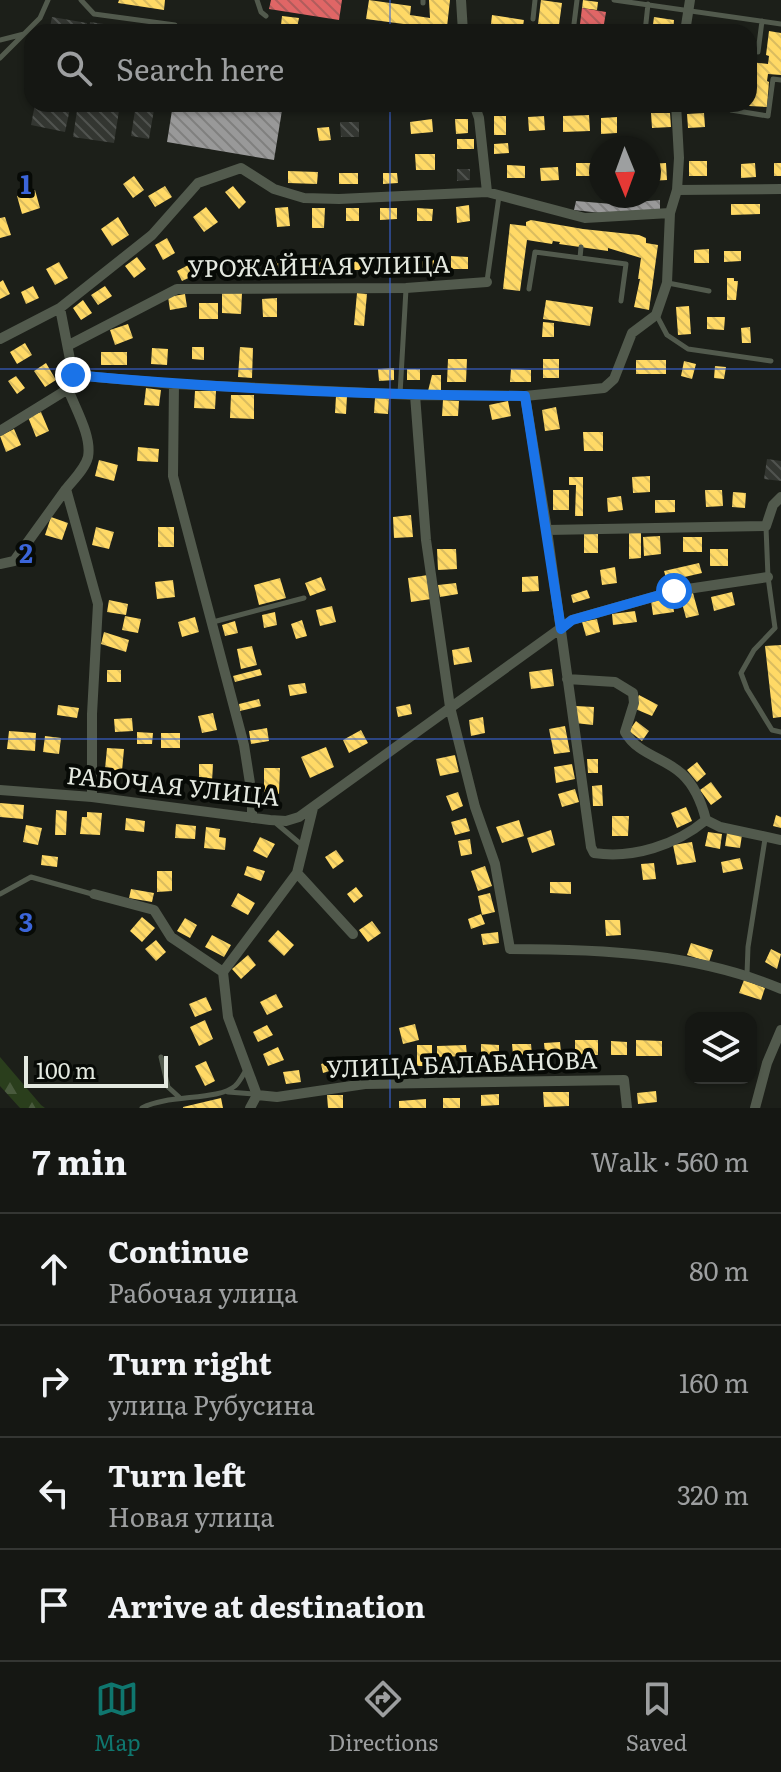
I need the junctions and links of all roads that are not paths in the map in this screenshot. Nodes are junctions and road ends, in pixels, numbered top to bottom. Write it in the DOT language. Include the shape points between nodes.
graph roads {
  1 [pos="48,0"];
  2 [pos="81,0"];
  3 [pos="257,0"];
  4 [pos="461,0"];
  5 [pos="535,0"];
  6 [pos="577,0"];
  7 [pos="614,0"];
  8 [pos="648,4"];
  9 [pos="690,5"];
  10 [pos="266,16"];
  11 [pos="533,19"];
  12 [pos="762,21"];
  13 [pos="34,24"];
  14 [pos="168,24"];
  15 [pos="462,24"];
  16 [pos="574,24"];
  17 [pos="646,24"];
  18 [pos="781,24"];
  19 [pos="24,33"];
  20 [pos="24,34"];
  21 [pos="0,40"];
  22 [pos="758,52"];
  23 [pos="0,58"];
  24 [pos="781,80"];
  25 [pos="477,112"];
  26 [pos="676,112"];
  27 [pos="743,112"];
  28 [pos="781,189"];
  29 [pos="677,190"];
  30 [pos="487,192"];
  31 [pos="499,196"];
  32 [pos="670,213"];
  33 [pos="581,247"];
  34 [pos="580,258"];
  35 [pos="487,282"];
  36 [pos="667,283"];
  37 [pos="406,288"];
  38 [pos="529,289"];
  39 [pos="709,291"];
  40 [pos="621,301"];
  41 [pos="60,308"];
  42 [pos="656,315"];
  43 [pos="0,339"];
  44 [pos="69,345"];
  45 [pos="771,361"];
  46 [pos="73,375"];
  47 [pos="174,384"];
  48 [pos="68,389"];
  49 [pos="400,394"];
  50 [pos="415,395"];
  51 [pos="525,396"];
  52 [pos="0,431"];
  53 [pos="66,489"];
  54 [pos="781,497"];
  55 [pos="766,526"];
  56 [pos="547,530"];
  57 [pos="0,564"];
  58 [pos="768,577"];
  59 [pos="304,598"];
  60 [pos="212,622"];
  61 [pos="561,629"];
  62 [pos="778,630"];
  63 [pos="567,679"];
  64 [pos="450,707"];
  65 [pos="781,732"];
  66 [pos="0,790"];
  67 [pos="92,797"];
  68 [pos="313,808"];
  69 [pos="252,818"];
  70 [pos="270,820"];
  71 [pos="706,820"];
  72 [pos="765,838"];
  73 [pos="781,840"];
  74 [pos="303,846"];
  75 [pos="297,873"];
  76 [pos="0,894"];
  77 [pos="94,894"];
  78 [pos="353,934"];
  79 [pos="223,972"];
  80 [pos="747,974"];
  81 [pos="781,989"];
  82 [pos="781,1030"];
  83 [pos="161,1057"];
  84 [pos="246,1070"];
  85 [pos="223,1092"];
  86 [pos="257,1095"];
  87 [pos="180,1098"];
  88 [pos="142,1108"];
  89 [pos="250,1108"];
  90 [pos="627,1108"];
  91 [pos="755,1108"];
  1 -- 13 [label="lane"];
  2 -- 14 [label="lane" via="94,14"];
  3 -- 10 [label="lane"];
  4 -- 15 [label="street"];
  5 -- 11 [label="lane"];
  6 -- 16 [label="lane"];
  7 -- 8 [label="lane"];
  8 -- 9 [label="lane"];
  8 -- 17 [label="lane"];
  9 -- 12 [label="lane"];
  12 -- 18 [label="lane"];
  12 -- 22 [label="lane"];
  19 -- 21 [label="lane"];
  20 -- 23 [label="lane"];
  24 -- 27 [label="lane" via="773,79 768,116"];
  25 -- 30 [label="street"];
  26 -- 29 [label="street"];
  28 -- 29 [label="street"];
  29 -- 32 [label="street"];
  30 -- 31 [label="street"];
  30 -- 41 [label="street" via="304,198 274,189 241,168 198,183 152,235"];
  31 -- 32 [label="street" via="584,224"];
  31 -- 35 [label="lane"];
  32 -- 36 [label="street"];
  33 -- 34 [label="lane"];
  34 -- 38 [label="lane" via="535,252"];
  34 -- 40 [label="lane" via="626,264"];
  35 -- 37 [label="street, УРОЖАЙНАЯ УЛИЦА"];
  36 -- 39 [label="lane"];
  36 -- 42 [label="street"];
  37 -- 44 [label="street, УРОЖАЙНАЯ УЛИЦА" via="177,289"];
  37 -- 49 [label="lane"];
  41 -- 43 [label="street"];
  41 -- 44 [label="street"];
  42 -- 45 [label="lane" via="667,335 688,349"];
  42 -- 51 [label="street" via="632,333 614,379 604,388"];
  44 -- 46 [label="street"];
  46 -- 47 [label="street"];
  46 -- 48 [label="street"];
  47 -- 49 [label="street"];
  47 -- 60 [label="street" via="173,476"];
  48 -- 52 [label="street"];
  48 -- 53 [label="street" via="88,456"];
  49 -- 50 [label="street"];
  50 -- 51 [label="street"];
  50 -- 64 [label="street" via="426,540"];
  51 -- 56 [label="street"];
  53 -- 57 [label="street" via="14,561"];
  53 -- 67 [label="street" via="98,604"];
  54 -- 55 [label="street"];
  55 -- 56 [label="street"];
  55 -- 58 [label="lane"];
  56 -- 61 [label="street"];
  58 -- 61 [label="street, РАБОЧАЯ УЛИЦА" via="674,591 572,620"];
  58 -- 62 [label="lane"];
  59 -- 60 [label="lane"];
  60 -- 69 [label="street" via="244,745"];
  61 -- 63 [label="street"];
  61 -- 64 [label="street, РАБОЧАЯ УЛИЦА"];
  62 -- 65 [label="lane" via="754,650 741,673 762,716 772,730"];
  63 -- 71 [label="street" via="615,682 633,693 625,732 640,750 683,774"];
  63 -- 71 [label="street" via="594,853 632,853 659,846 688,835"];
  64 -- 68 [label="street, РАБОЧАЯ УЛИЦА"];
  64 -- 80 [label="street" via="495,864 510,949 644,955"];
  66 -- 67 [label="street, РАБОЧАЯ УЛИЦА"];
  67 -- 69 [label="street, РАБОЧАЯ УЛИЦА"];
  68 -- 70 [label="street, РАБОЧАЯ УЛИЦА" via="286,821"];
  68 -- 74 [label="street"];
  69 -- 70 [label="street, РАБОЧАЯ УЛИЦА"];
  70 -- 74 [label="lane"];
  71 -- 72 [label="street"];
  72 -- 73 [label="street"];
  72 -- 80 [label="lane"];
  74 -- 75 [label="street"];
  75 -- 78 [label="street"];
  75 -- 79 [label="street"];
  76 -- 77 [label="lane" via="31,877"];
  77 -- 79 [label="street" via="154,910 171,937"];
  79 -- 84 [label="street" via="228,1017"];
  80 -- 81 [label="street"];
  82 -- 91 [label="street"];
  83 -- 87 [label="lane" via="168,1087"];
  84 -- 85 [label="lane" via="235,1087"];
  84 -- 86 [label="street"];
  85 -- 86 [label="lane"];
  85 -- 87 [label="lane"];
  86 -- 89 [label="street"];
  86 -- 90 [label="street, УЛИЦА БАЛАБАНОВА" via="277,1097 365,1084 624,1080"];
  87 -- 88 [label="lane"];
}
